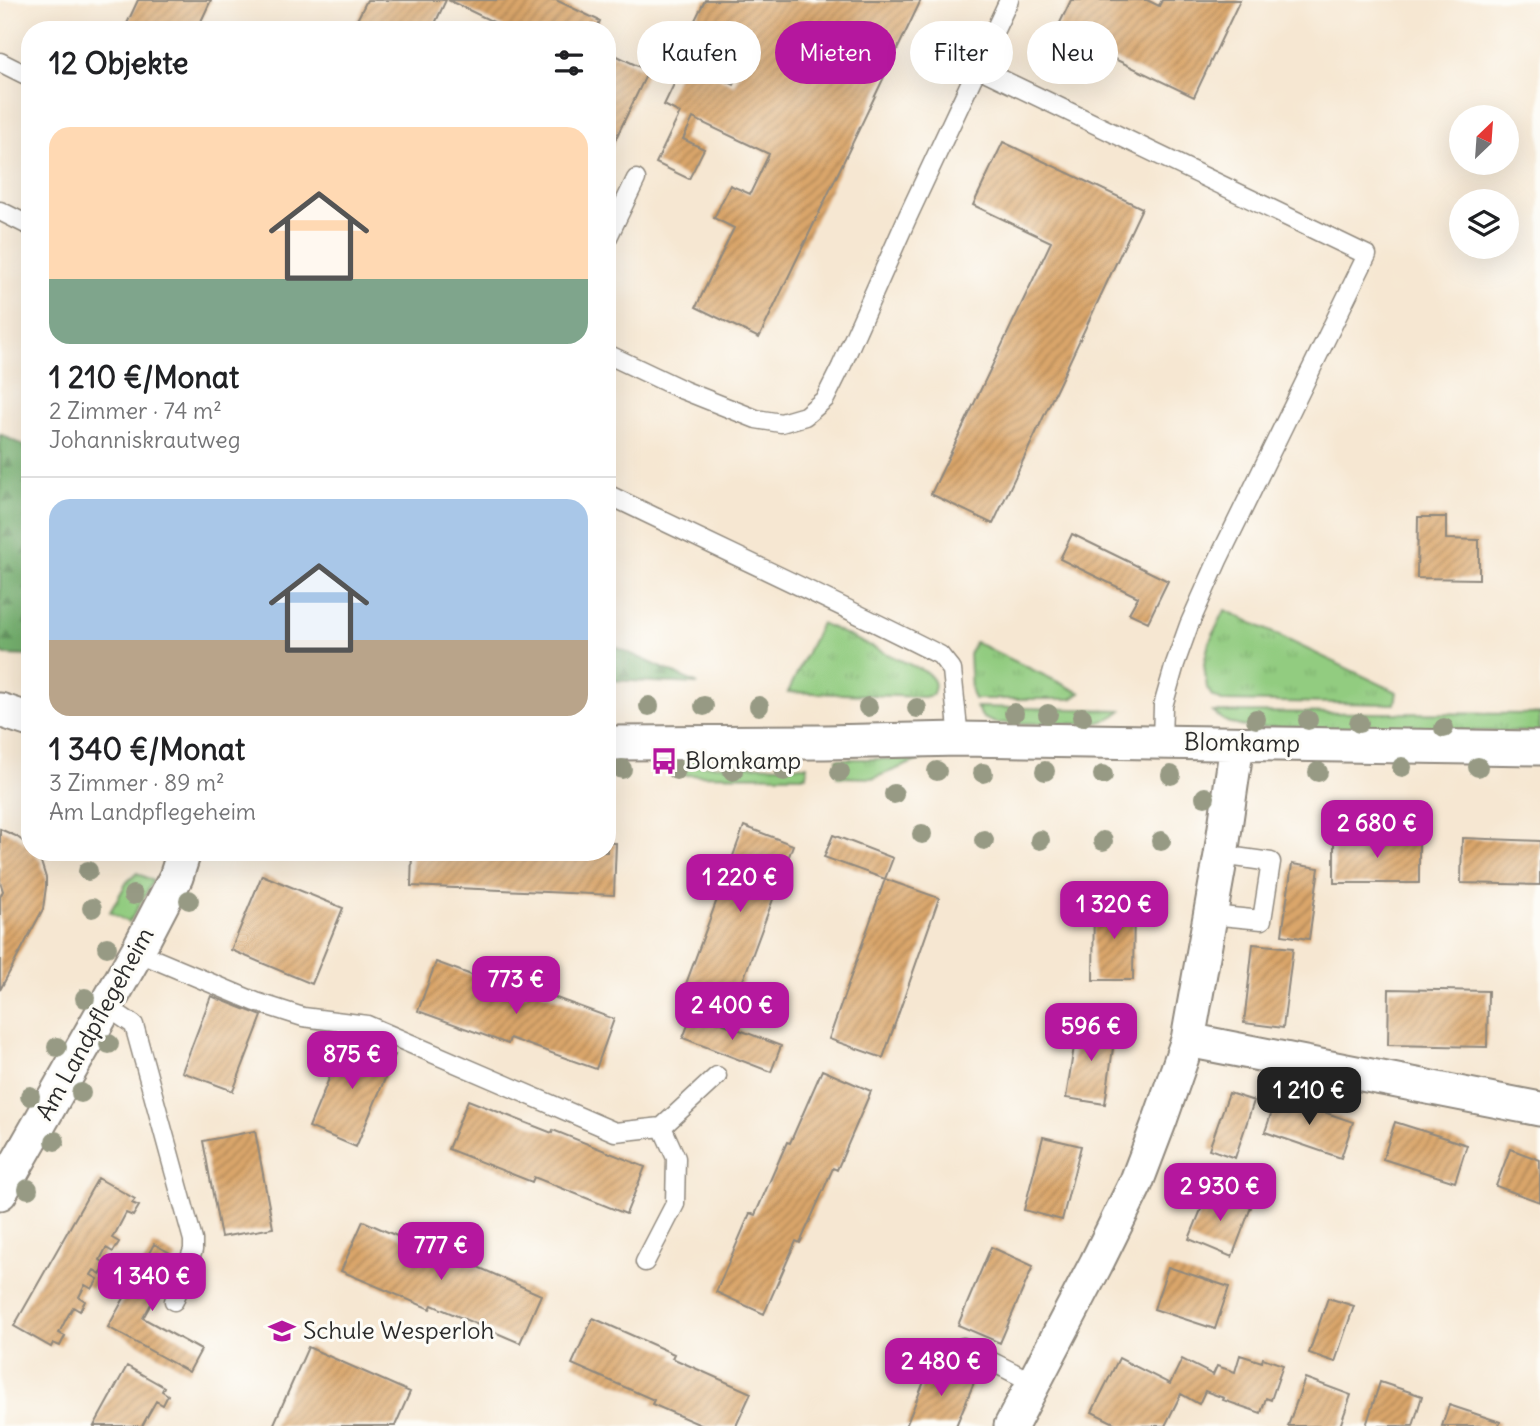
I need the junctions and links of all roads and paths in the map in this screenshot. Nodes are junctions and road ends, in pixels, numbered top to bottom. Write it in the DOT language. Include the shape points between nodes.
graph roads {
  1 [pos="1009,0"];
  2 [pos="999,21"];
  3 [pos="0,62"];
  4 [pos="21,72"];
  5 [pos="968,84"];
  6 [pos="1011,84"];
  7 [pos="636,179"];
  8 [pos="0,211"];
  9 [pos="616,220"];
  10 [pos="21,222"];
  11 [pos="616,358"];
  12 [pos="616,498"];
  13 [pos="0,710"];
  14 [pos="21,717"];
  15 [pos="959,739"];
  16 [pos="1162,742"];
  17 [pos="616,743"];
  18 [pos="1237,744"];
  19 [pos="1540,748"];
  20 [pos="1221,855"];
  21 [pos="181,861"];
  22 [pos="1211,915"];
  23 [pos="136,952"];
  24 [pos="106,1006"];
  25 [pos="1188,1040"];
  26 [pos="717,1076"];
  27 [pos="1540,1109"];
  28 [pos="662,1127"];
  29 [pos="0,1193"];
  30 [pos="645,1262"];
  31 [pos="174,1301"];
  32 [pos="963,1348"];
  33 [pos="1034,1383"];
  34 [pos="1011,1426"];
  1 -- 2 [label="lane"];
  3 -- 4 [label="lane"];
  5 -- 11 [label="lane" via="841,367 825,399 804,416 781,423 756,419"];
  6 -- 16 [label="lane" via="1367,255 1189,625 1164,706"];
  7 -- 9 [label="lane"];
  8 -- 10 [label="lane"];
  12 -- 15 [label="lane" via="940,655 952,670"];
  13 -- 14 [label="street"];
  15 -- 16 [label="street, Blomkamp"];
  15 -- 17 [label="street, Blomkamp"];
  16 -- 18 [label="street, Blomkamp"];
  18 -- 19 [label="street, Blomkamp"];
  18 -- 20 [label="street"];
  20 -- 22 [label="street"];
  20 -- 22 [label="lane" via="1271,862 1262,920"];
  21 -- 23 [label="street, Am Landpflegeheim"];
  22 -- 25 [label="street"];
  23 -- 24 [label="street, Am Landpflegeheim"];
  23 -- 28 [label="lane" via="303,1017 367,1025 615,1132"];
  24 -- 29 [label="street, Am Landpflegeheim"];
  24 -- 31 [label="lane" via="134,1025 193,1241"];
  25 -- 27 [label="street"];
  25 -- 33 [label="street" via="1136,1183"];
  26 -- 28 [label="lane"];
  28 -- 30 [label="lane" via="676,1158 675,1204"];
  32 -- 33 [label="lane"];
  33 -- 34 [label="street"];
}
